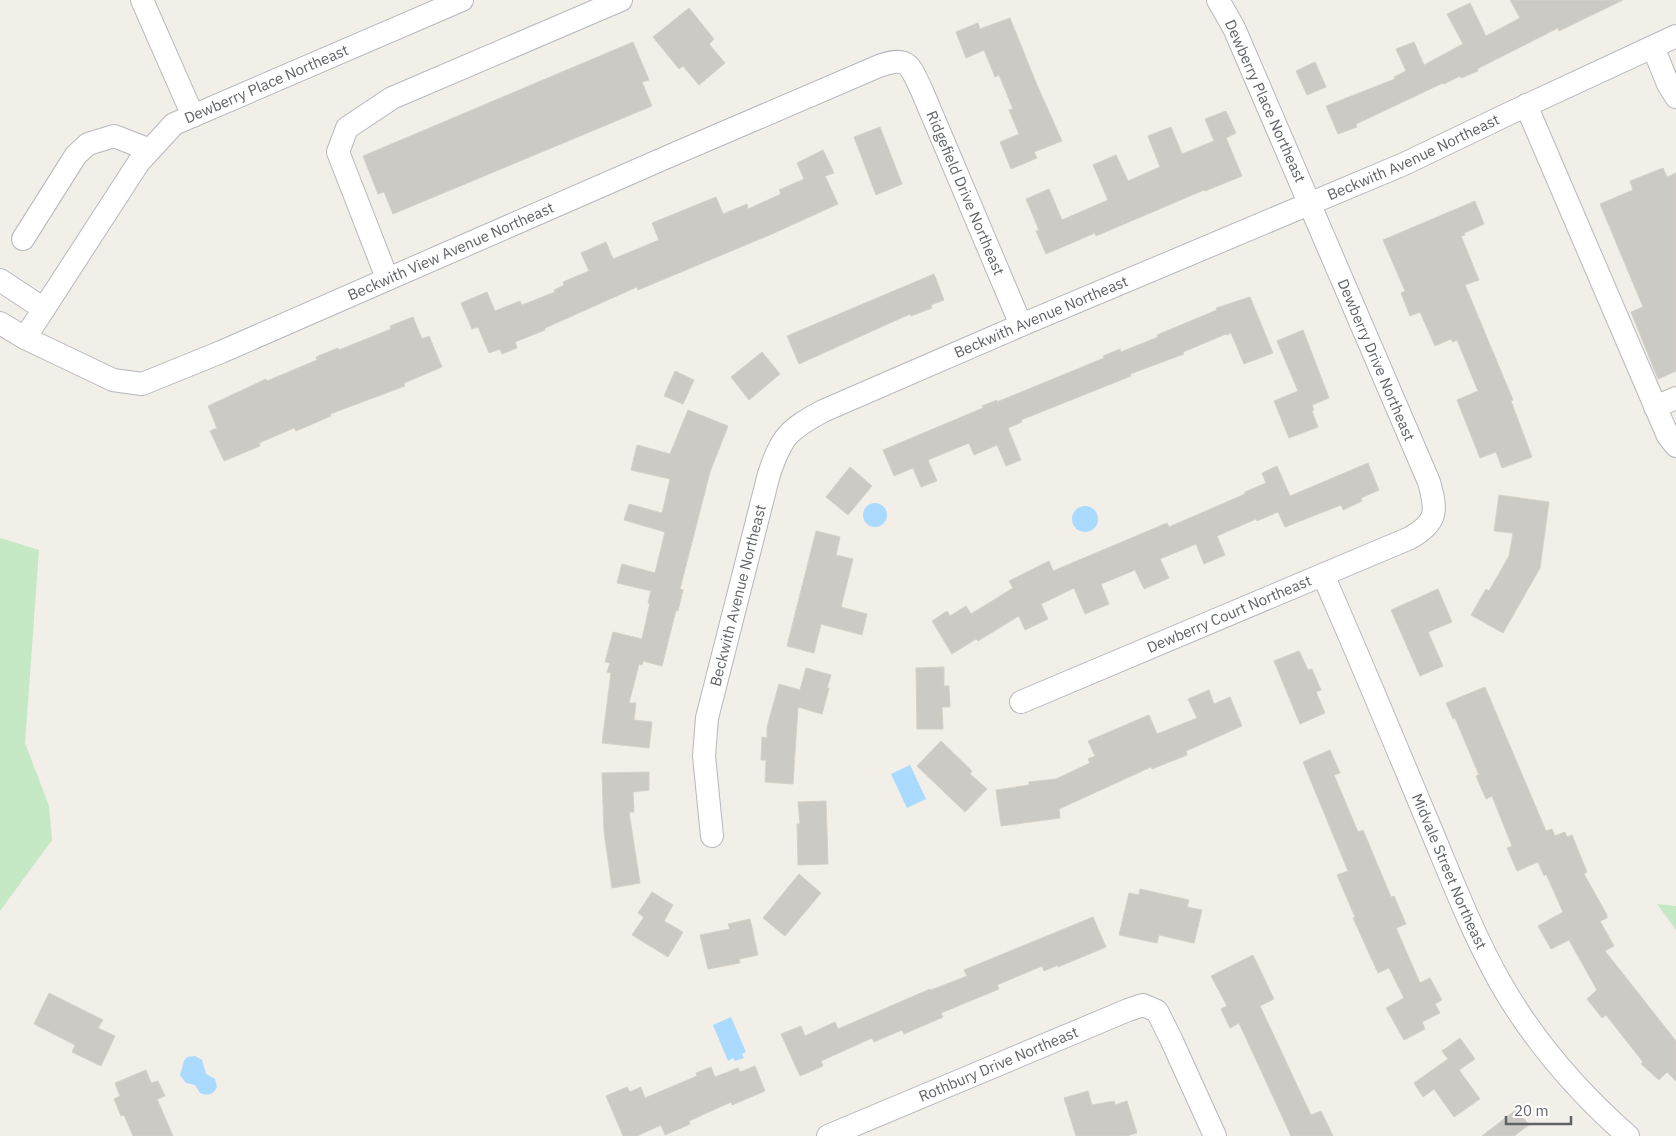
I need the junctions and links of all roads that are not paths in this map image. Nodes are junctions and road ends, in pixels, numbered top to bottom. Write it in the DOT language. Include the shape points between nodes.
graph roads {
  1 [pos="142,0"];
  2 [pos="462,0"];
  3 [pos="621,0"];
  4 [pos="1218,0"];
  5 [pos="1676,36"];
  6 [pos="1653,47"];
  7 [pos="905,62"];
  8 [pos="1676,97"];
  9 [pos="1526,105"];
  10 [pos="193,116"];
  11 [pos="150,150"];
  12 [pos="1309,204"];
  13 [pos="23,239"];
  14 [pos="387,278"];
  15 [pos="0,280"];
  16 [pos="44,309"];
  17 [pos="0,323"];
  18 [pos="1021,325"];
  19 [pos="25,338"];
  20 [pos="1676,398"];
  21 [pos="1655,407"];
  22 [pos="1676,446"];
  23 [pos="1433,517"];
  24 [pos="1323,576"];
  25 [pos="1020,702"];
  26 [pos="712,836"];
  27 [pos="828,1136"];
  28 [pos="1215,1136"];
  29 [pos="1628,1136"];
  1 -- 10 [label="street"];
  2 -- 10 [label="street, Dewberry Place Northeast"];
  3 -- 14 [label="street" via="392,98 347,128 338,152"];
  4 -- 12 [label="street, Dewberry Place Northeast" via="1234,28"];
  5 -- 6 [label="street, Beckwith Avenue Northeast"];
  6 -- 8 [label="street"];
  6 -- 9 [label="street, Beckwith Avenue Northeast"];
  7 -- 14 [label="street, Beckwith View Avenue Northeast" via="884,65 853,77"];
  7 -- 18 [label="street, Ridgefield Drive Northeast" via="922,91"];
  9 -- 12 [label="street, Beckwith Avenue Northeast" via="1428,153"];
  9 -- 21 [label="street"];
  10 -- 11 [label="street, Dewberry Place Northeast" via="174,124"];
  11 -- 13 [label="street" via="114,136 88,144 76,155"];
  11 -- 16 [label="street, Dewberry Place Northeast"];
  12 -- 18 [label="street, Beckwith Avenue Northeast"];
  12 -- 23 [label="street, Dewberry Drive Northeast" via="1429,482 1435,505"];
  14 -- 19 [label="street, Beckwith View Avenue Northeast" via="142,384 113,380"];
  15 -- 16 [label="street"];
  16 -- 19 [label="street, Dewberry Place Northeast"];
  17 -- 19 [label="street, Beckwith View Avenue Northeast"];
  18 -- 26 [label="street, Beckwith Avenue Northeast" via="823,411 796,427 781,442 769,474 706,718 704,756"];
  20 -- 21 [label="street"];
  21 -- 22 [label="street"];
  23 -- 24 [label="street, Dewberry Court Northeast" via="1422,531 1410,538"];
  24 -- 25 [label="street, Dewberry Court Northeast"];
  24 -- 29 [label="street, Midvale Street Northeast" via="1470,921 1500,981 1542,1045 1567,1076"];
  27 -- 28 [label="street, Rothbury Drive Northeast" via="1143,1005 1156,1011 1164,1024"];
}
